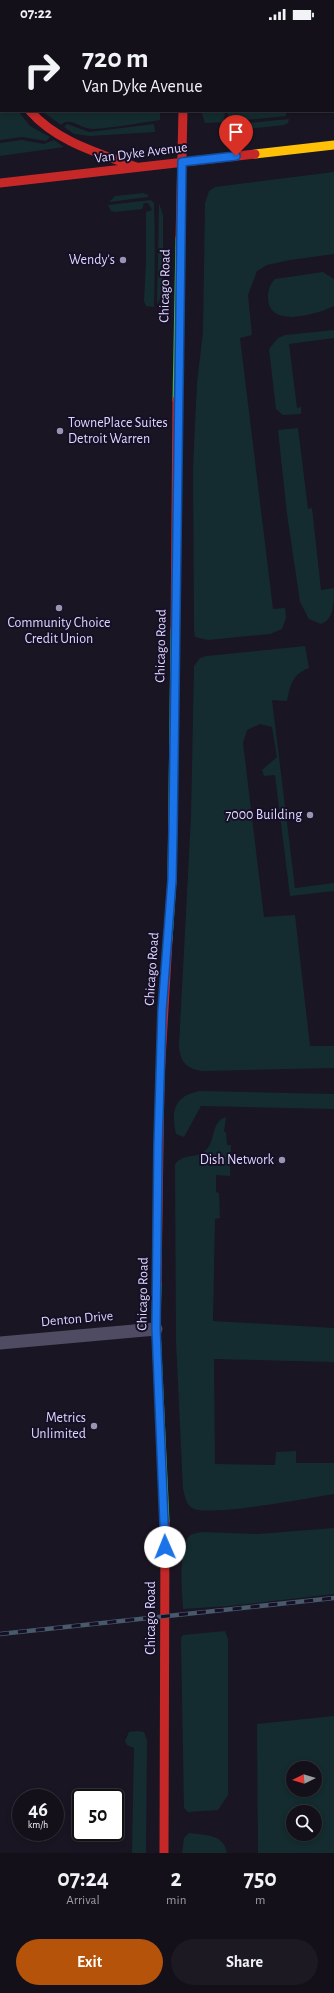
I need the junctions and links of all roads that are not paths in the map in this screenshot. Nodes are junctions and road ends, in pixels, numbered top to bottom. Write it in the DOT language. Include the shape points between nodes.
graph roads {
  1 [pos="31,112"];
  2 [pos="183,112"];
  3 [pos="334,146"];
  4 [pos="182,162"];
  5 [pos="138,167"];
  6 [pos="0,183"];
  7 [pos="156,1329"];
  8 [pos="0,1342"];
  9 [pos="164,1853"];
  1 -- 5 [label="main road" via="44,126 67,138"];
  2 -- 4 [label="main road, Chicago Road"];
  3 -- 4 [label="main road, Van Dyke Avenue"];
  4 -- 5 [label="main road, Van Dyke Avenue"];
  4 -- 7 [label="main road, Chicago Road" via="173,830 160,1077"];
  5 -- 6 [label="main road, Van Dyke Avenue"];
  7 -- 8 [label="street, Denton Drive"];
  7 -- 9 [label="main road, Chicago Road" via="165,1522"];
}
